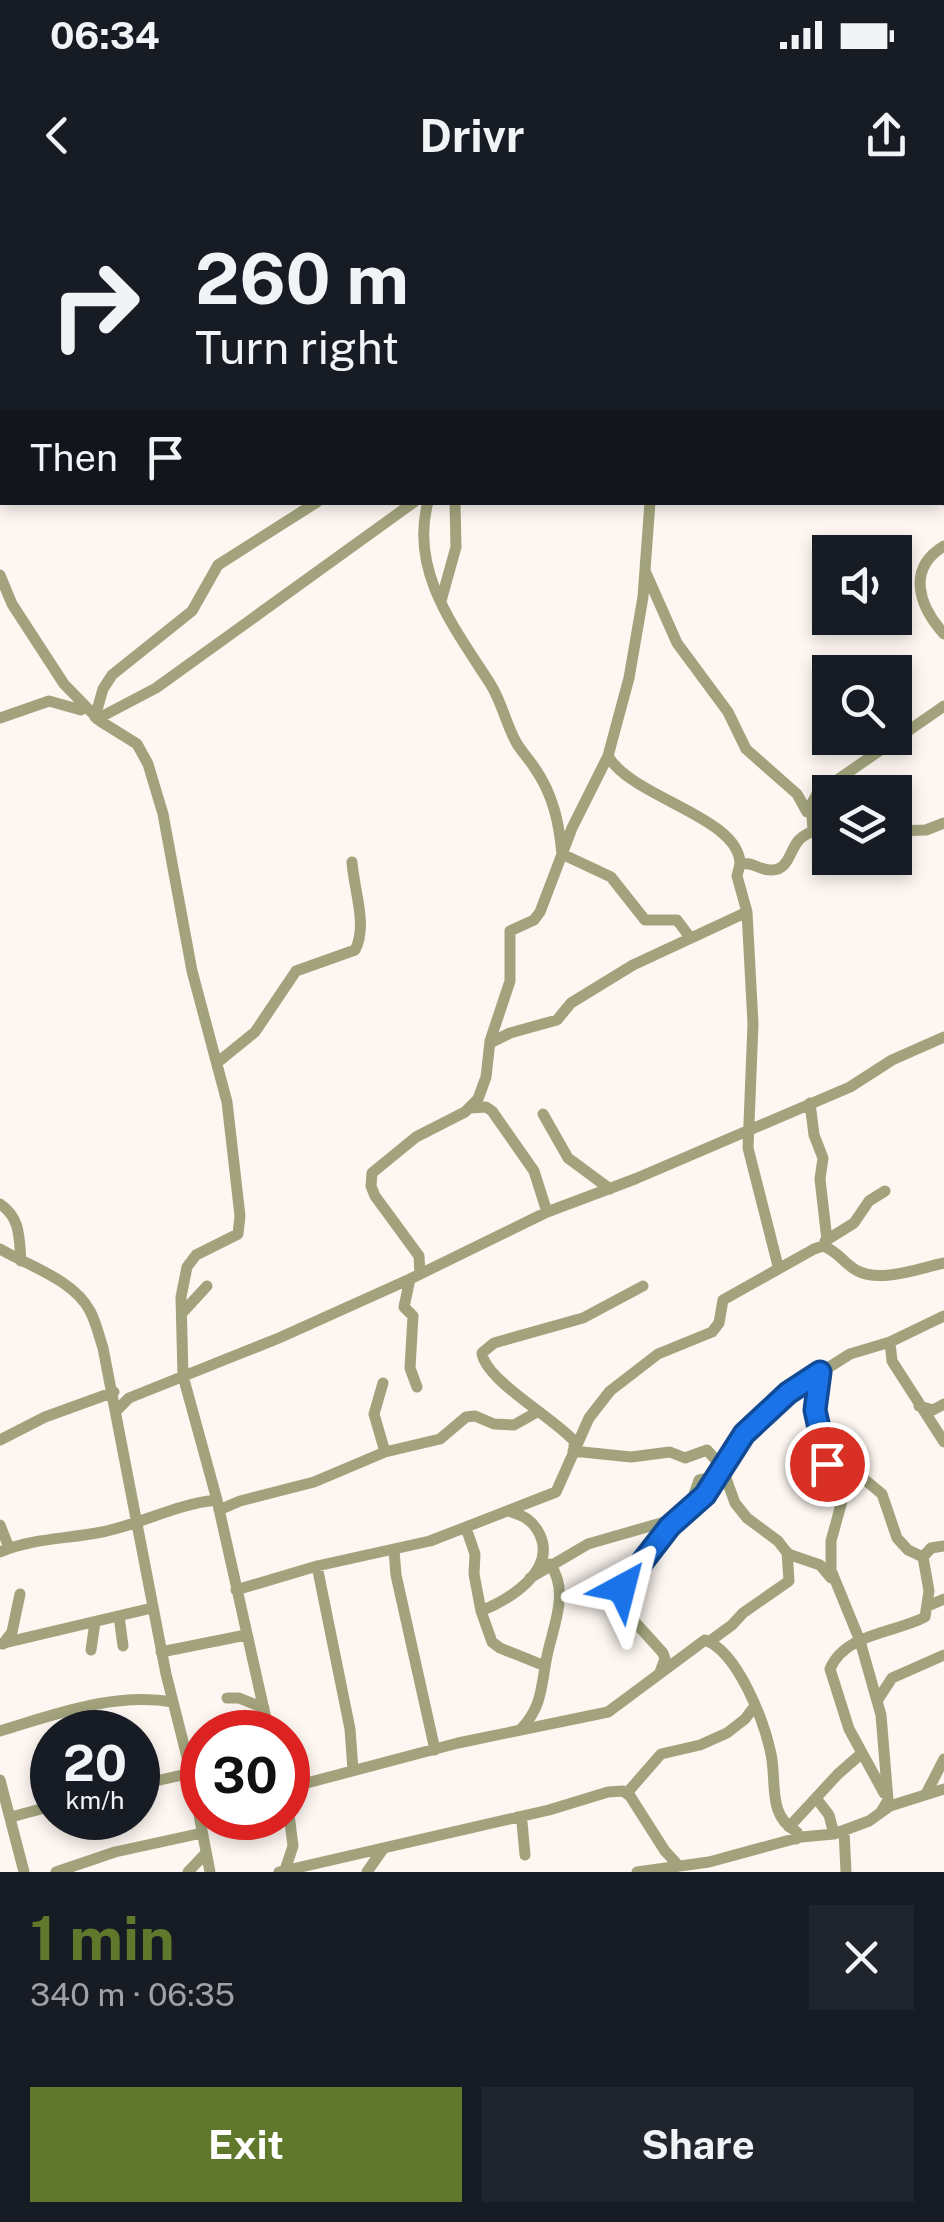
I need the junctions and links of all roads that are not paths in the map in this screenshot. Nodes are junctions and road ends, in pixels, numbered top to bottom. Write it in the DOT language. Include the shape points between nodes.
graph roads {
  1 [pos="312,505"];
  2 [pos="398,505"];
  3 [pos="410,505"];
  4 [pos="427,505"];
  5 [pos="455,505"];
  6 [pos="650,505"];
  7 [pos="383,523"];
  8 [pos="944,546"];
  9 [pos="646,573"];
  10 [pos="0,575"];
  11 [pos="442,601"];
  12 [pos="944,634"];
  13 [pos="942,709"];
  14 [pos="0,718"];
  15 [pos="97,718"];
  16 [pos="912,729"];
  17 [pos="872,755"];
  18 [pos="608,756"];
  19 [pos="844,775"];
  20 [pos="798,794"];
  21 [pos="812,794"];
  22 [pos="812,803"];
  23 [pos="807,812"];
  24 [pos="812,814"];
  25 [pos="944,823"];
  26 [pos="912,831"];
  27 [pos="812,832"];
  28 [pos="562,854"];
  29 [pos="352,862"];
  30 [pos="740,864"];
  31 [pos="747,912"];
  32 [pos="689,936"];
  33 [pos="944,1037"];
  34 [pos="490,1043"];
  35 [pos="218,1062"];
  36 [pos="810,1102"];
  37 [pos="470,1108"];
  38 [pos="543,1114"];
  39 [pos="741,1134"];
  40 [pos="610,1189"];
  41 [pos="884,1191"];
  42 [pos="824,1200"];
  43 [pos="0,1204"];
  44 [pos="547,1212"];
  45 [pos="842,1230"];
  46 [pos="826,1240"];
  47 [pos="0,1249"];
  48 [pos="814,1249"];
  49 [pos="21,1261"];
  50 [pos="944,1264"];
  51 [pos="778,1266"];
  52 [pos="415,1277"];
  53 [pos="207,1286"];
  54 [pos="644,1286"];
  55 [pos="181,1314"];
  56 [pos="944,1316"];
  57 [pos="890,1348"];
  58 [pos="820,1372"];
  59 [pos="183,1376"];
  60 [pos="383,1383"];
  61 [pos="417,1387"];
  62 [pos="114,1392"];
  63 [pos="944,1404"];
  64 [pos="918,1406"];
  65 [pos="117,1410"];
  66 [pos="536,1412"];
  67 [pos="0,1440"];
  68 [pos="944,1442"];
  69 [pos="573,1450"];
  70 [pos="385,1452"];
  71 [pos="692,1456"];
  72 [pos="827,1464"];
  73 [pos="720,1472"];
  74 [pos="697,1482"];
  75 [pos="218,1505"];
  76 [pos="508,1512"];
  77 [pos="684,1514"];
  78 [pos="137,1523"];
  79 [pos="0,1525"];
  80 [pos="466,1528"];
  81 [pos="944,1546"];
  82 [pos="4,1550"];
  83 [pos="394,1550"];
  84 [pos="787,1552"];
  85 [pos="923,1557"];
  86 [pos="550,1564"];
  87 [pos="317,1566"];
  88 [pos="530,1578"];
  89 [pos="835,1583"];
  90 [pos="236,1590"];
  91 [pos="20,1594"];
  92 [pos="944,1599"];
  93 [pos="928,1606"];
  94 [pos="152,1608"];
  95 [pos="481,1611"];
  96 [pos="120,1616"];
  97 [pos="95,1622"];
  98 [pos="246,1634"];
  99 [pos="710,1641"];
  100 [pos="860,1641"];
  101 [pos="1,1644"];
  102 [pos="123,1646"];
  103 [pos="91,1650"];
  104 [pos="161,1652"];
  105 [pos="944,1655"];
  106 [pos="545,1666"];
  107 [pos="660,1672"];
  108 [pos="227,1698"];
  109 [pos="876,1701"];
  110 [pos="173,1702"];
  111 [pos="754,1707"];
  112 [pos="264,1708"];
  113 [pos="522,1729"];
  114 [pos="180,1730"];
  115 [pos="0,1731"];
  116 [pos="435,1750"];
  117 [pos="862,1753"];
  118 [pos="944,1759"];
  119 [pos="353,1770"];
  120 [pos="0,1780"];
  121 [pos="310,1782"];
  122 [pos="944,1789"];
  123 [pos="627,1792"];
  124 [pos="926,1794"];
  125 [pos="816,1798"];
  126 [pos="885,1806"];
  127 [pos="30,1812"];
  128 [pos="10,1817"];
  129 [pos="517,1817"];
  130 [pos="792,1833"];
  131 [pos="839,1833"];
  132 [pos="180,1837"];
  133 [pos="203,1840"];
  134 [pos="292,1840"];
  135 [pos="383,1848"];
  136 [pos="205,1854"];
  137 [pos="524,1855"];
  138 [pos="344,1856"];
  139 [pos="678,1866"];
  140 [pos="657,1870"];
  141 [pos="282,1871"];
  142 [pos="24,1872"];
  143 [pos="56,1872"];
  144 [pos="188,1872"];
  145 [pos="210,1872"];
  146 [pos="354,1872"];
  147 [pos="367,1872"];
  148 [pos="637,1872"];
  149 [pos="846,1872"];
  1 -- 15 [label="street" via="218,565 192,610 112,675"];
  2 -- 7 [label="street"];
  3 -- 7 [label="street"];
  4 -- 11 [label="street" via="425,560"];
  5 -- 11 [label="street" via="456,548"];
  6 -- 9 [label="street"];
  7 -- 15 [label="street" via="172,677"];
  8 -- 12 [label="street" via="928,556 920,579 924,602"];
  9 -- 18 [label="street"];
  9 -- 20 [label="street" via="677,643 728,712 746,749"];
  10 -- 15 [label="street" via="64,684"];
  11 -- 28 [label="street" via="552,800"];
  13 -- 16 [label="street"];
  14 -- 15 [label="street" via="57,701"];
  15 -- 35 [label="street" via="137,744 148,764"];
  17 -- 19 [label="street"];
  18 -- 28 [label="street"];
  18 -- 30 [label="street" via="627,778 731,840"];
  20 -- 21 [label="street"];
  20 -- 23 [label="street"];
  22 -- 23 [label="street"];
  23 -- 24 [label="street"];
  25 -- 26 [label="street"];
  27 -- 30 [label="street" via="779,868"];
  28 -- 32 [label="street" via="607,874 645,920 677,920"];
  28 -- 34 [label="street" via="540,912 510,932 510,981"];
  29 -- 35 [label="street" via="362,920 355,950 296,971 255,1032"];
  30 -- 31 [label="street"];
  31 -- 32 [label="street"];
  31 -- 39 [label="street" via="753,1024"];
  32 -- 34 [label="street" via="633,964 556,1020"];
  33 -- 36 [label="street"];
  34 -- 37 [label="street" via="484,1084"];
  35 -- 55 [label="street" via="240,1227 191,1260"];
  36 -- 39 [label="street"];
  36 -- 42 [label="street"];
  37 -- 44 [label="street" via="492,1110 534,1170"];
  37 -- 52 [label="street" via="416,1137 372,1173 375,1196 419,1256"];
  38 -- 40 [label="street" via="568,1158"];
  39 -- 40 [label="street"];
  39 -- 51 [label="street"];
  40 -- 44 [label="street"];
  41 -- 45 [label="street"];
  42 -- 45 [label="street"];
  42 -- 46 [label="street"];
  43 -- 49 [label="street" via="17,1225"];
  44 -- 52 [label="street"];
  45 -- 46 [label="street"];
  46 -- 48 [label="street"];
  47 -- 49 [label="street"];
  48 -- 50 [label="street" via="832,1249 866,1274"];
  48 -- 51 [label="street"];
  49 -- 62 [label="street" via="88,1308"];
  51 -- 69 [label="street" via="722,1300 712,1332 672,1347 610,1391"];
  52 -- 59 [label="street"];
  52 -- 61 [label="street" via="404,1306 413,1316 410,1368"];
  53 -- 55 [label="street"];
  54 -- 66 [label="street" via="583,1318 486,1347 487,1370"];
  55 -- 59 [label="street"];
  56 -- 57 [label="street"];
  57 -- 58 [label="street" via="858,1351"];
  57 -- 64 [label="street"];
  58 -- 72 [label="street" via="815,1410"];
  58 -- 73 [label="street" via="744,1434"];
  59 -- 65 [label="street" via="128,1398"];
  59 -- 75 [label="street"];
  60 -- 70 [label="street" via="374,1414"];
  62 -- 65 [label="street"];
  62 -- 67 [label="street"];
  63 -- 64 [label="street" via="933,1410"];
  64 -- 68 [label="street"];
  65 -- 78 [label="street"];
  66 -- 69 [label="street" via="566,1431"];
  66 -- 70 [label="street" via="514,1424 466,1418 440,1440"];
  69 -- 71 [label="street"];
  69 -- 76 [label="street" via="556,1492"];
  70 -- 75 [label="street" via="314,1482"];
  71 -- 73 [label="street" via="706,1450"];
  71 -- 74 [label="street"];
  72 -- 85 [label="street" via="852,1469 882,1494 898,1538"];
  72 -- 89 [label="street" via="842,1501 830,1541"];
  73 -- 74 [label="street"];
  73 -- 77 [label="street"];
  73 -- 84 [label="street" via="739,1508"];
  74 -- 77 [label="street"];
  75 -- 78 [label="street" via="177,1507"];
  75 -- 90 [label="street"];
  76 -- 80 [label="street"];
  76 -- 88 [label="street" via="529,1520 545,1548"];
  77 -- 86 [label="street" via="588,1544"];
  77 -- 107 [label="street" via="620,1597 663,1653"];
  78 -- 82 [label="street"];
  78 -- 94 [label="street"];
  79 -- 82 [label="street"];
  80 -- 83 [label="street"];
  80 -- 95 [label="street"];
  81 -- 85 [label="street"];
  83 -- 87 [label="street"];
  83 -- 116 [label="street"];
  84 -- 89 [label="street" via="820,1564"];
  84 -- 99 [label="street" via="791,1579"];
  85 -- 93 [label="street"];
  86 -- 88 [label="street"];
  86 -- 106 [label="street" via="560,1590"];
  87 -- 90 [label="street"];
  87 -- 119 [label="street"];
  88 -- 95 [label="street"];
  89 -- 100 [label="street"];
  90 -- 98 [label="street"];
  91 -- 101 [label="street" via="12,1632"];
  92 -- 93 [label="street"];
  93 -- 100 [label="street" via="921,1620"];
  94 -- 96 [label="street"];
  94 -- 104 [label="street"];
  95 -- 106 [label="street" via="496,1646"];
  96 -- 97 [label="street"];
  96 -- 102 [label="street"];
  97 -- 101 [label="street"];
  97 -- 103 [label="street"];
  98 -- 104 [label="street"];
  98 -- 112 [label="street"];
  99 -- 107 [label="street" via="698,1642"];
  99 -- 111 [label="street" via="736,1668"];
  100 -- 109 [label="street"];
  100 -- 117 [label="street" via="830,1669"];
  104 -- 110 [label="street"];
  105 -- 109 [label="street" via="892,1678"];
  106 -- 113 [label="street" via="541,1699"];
  107 -- 113 [label="street" via="614,1710"];
  108 -- 112 [label="street"];
  109 -- 126 [label="street"];
  110 -- 114 [label="street"];
  110 -- 115 [label="street" via="128,1698"];
  111 -- 123 [label="street" via="727,1733 661,1754"];
  111 -- 130 [label="street" via="770,1749 774,1798"];
  113 -- 116 [label="street"];
  116 -- 119 [label="street"];
  117 -- 125 [label="street"];
  117 -- 126 [label="street"];
  118 -- 124 [label="street"];
  119 -- 121 [label="street"];
  120 -- 128 [label="street"];
  122 -- 124 [label="street"];
  123 -- 129 [label="street"];
  123 -- 139 [label="street"];
  124 -- 126 [label="street"];
  125 -- 130 [label="street"];
  125 -- 131 [label="street"];
  126 -- 131 [label="street"];
  127 -- 128 [label="street"];
  128 -- 142 [label="street"];
  129 -- 135 [label="street"];
  129 -- 137 [label="street"];
  130 -- 131 [label="street"];
  130 -- 139 [label="street" via="710,1862"];
  131 -- 149 [label="street"];
  132 -- 143 [label="street"];
  133 -- 136 [label="street"];
  134 -- 141 [label="street"];
  135 -- 138 [label="street"];
  135 -- 147 [label="street"];
  136 -- 144 [label="street"];
  136 -- 145 [label="street"];
  138 -- 141 [label="street"];
  138 -- 146 [label="street"];
  139 -- 140 [label="street"];
  140 -- 148 [label="street"];
}
